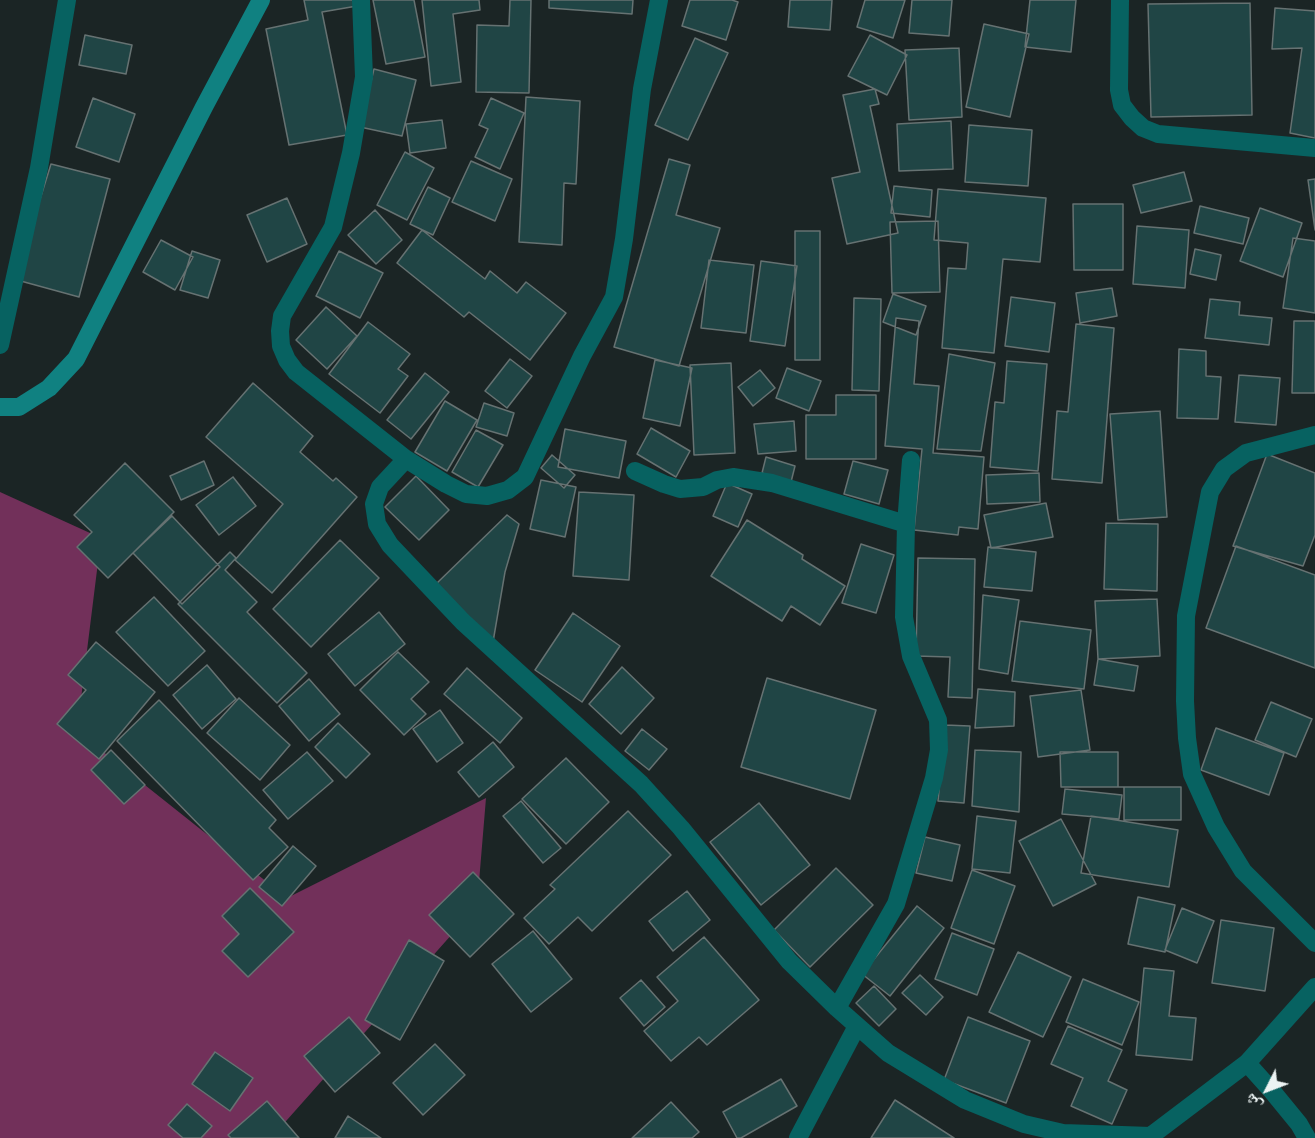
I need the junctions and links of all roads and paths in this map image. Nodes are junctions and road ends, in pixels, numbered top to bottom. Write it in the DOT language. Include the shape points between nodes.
graph roads {
  1 [pos="67,0"];
  2 [pos="261,0"];
  3 [pos="360,0"];
  4 [pos="659,0"];
  5 [pos="1120,0"];
  6 [pos="1315,148"];
  7 [pos="0,345"];
  8 [pos="0,407"];
  9 [pos="1315,435"];
  10 [pos="406,459"];
  11 [pos="911,460"];
  12 [pos="635,471"];
  13 [pos="906,524"];
  14 [pos="1315,943"];
  15 [pos="1315,987"];
  16 [pos="837,1008"];
  17 [pos="857,1026"];
  18 [pos="1247,1063"];
  19 [pos="1149,1137"];
  20 [pos="797,1138"];
  21 [pos="1307,1138"];
  1 -- 7 [label="street" via="39,168"];
  2 -- 8 [label="main road" via="76,359 49,388 19,407"];
  3 -- 10 [label="street" via="364,77 351,153 333,227 282,316 281,346 296,372"];
  4 -- 10 [label="street" via="642,89 614,297 525,477 508,490 487,496 466,494"];
  5 -- 6 [label="street" via="1119,90 1122,105 1143,128 1158,134"];
  9 -- 14 [label="street" via="1246,453 1224,469 1210,492 1186,616 1185,690 1192,774 1216,827 1243,871"];
  10 -- 16 [label="street" via="380,487 374,504 376,524 390,545 463,622 641,784 789,961"];
  11 -- 13 [label="street"];
  12 -- 13 [label="street" via="680,489 733,477 772,483"];
  13 -- 16 [label="street" via="904,617 911,656 938,720 939,750 896,904"];
  15 -- 18 [label="street"];
  16 -- 17 [label="street"];
  17 -- 19 [label="street" via="888,1053 965,1100 1024,1124 1064,1133"];
  17 -- 20 [label="street"];
  18 -- 19 [label="street"];
  18 -- 21 [label="street"];
}
